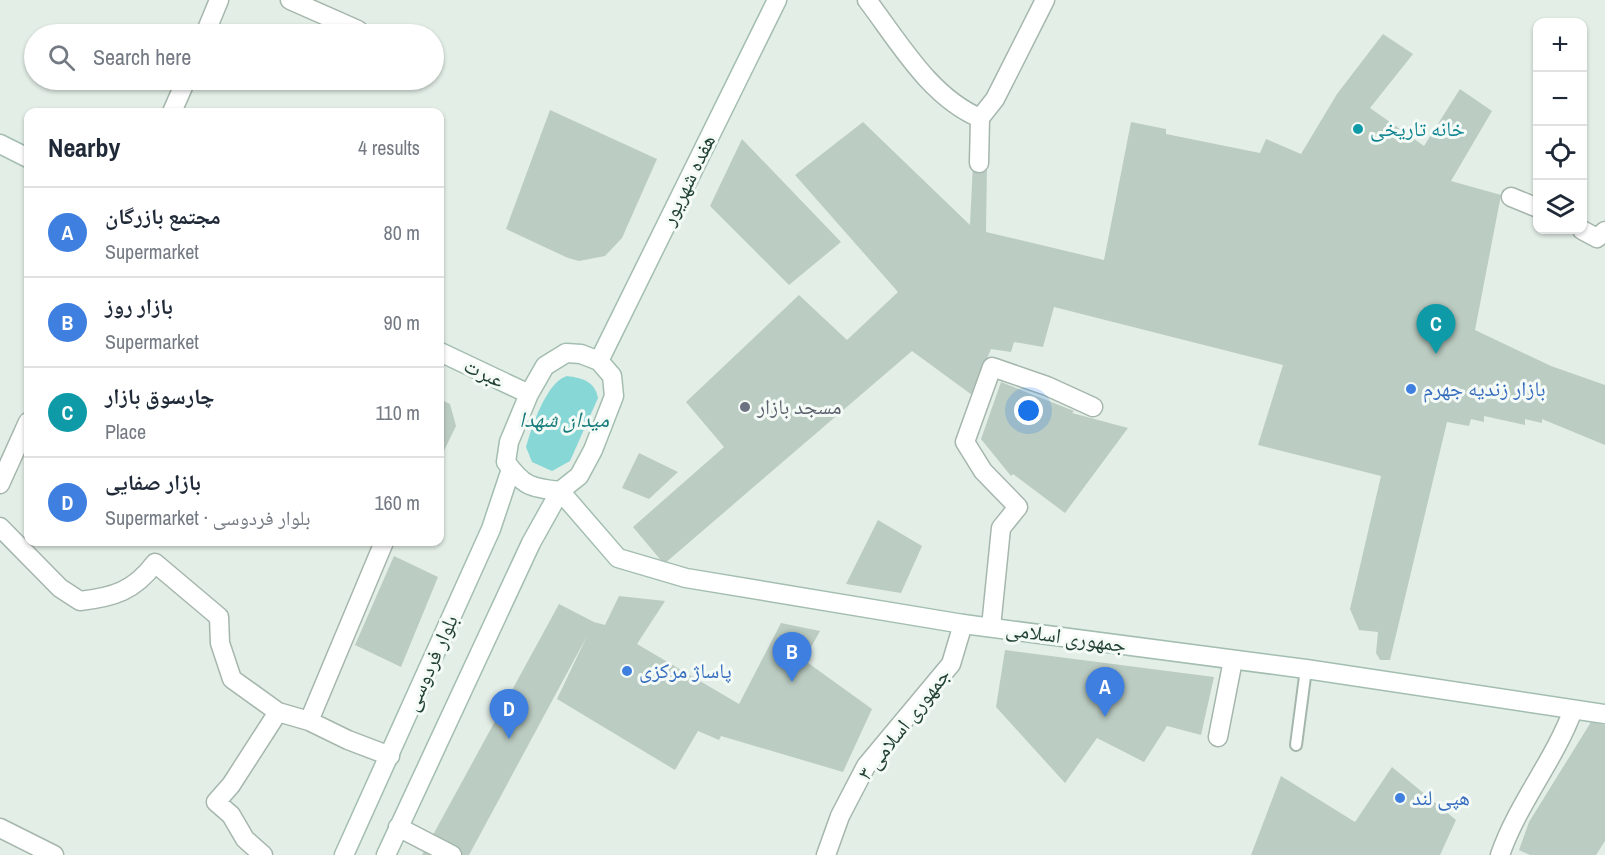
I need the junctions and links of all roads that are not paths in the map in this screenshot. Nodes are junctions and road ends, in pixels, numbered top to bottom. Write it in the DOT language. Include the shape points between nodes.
graph roads {
  1 [pos="219,0"];
  2 [pos="290,0"];
  3 [pos="777,0"];
  4 [pos="867,0"];
  5 [pos="1045,0"];
  6 [pos="209,24"];
  7 [pos="344,24"];
  8 [pos="182,90"];
  9 [pos="174,108"];
  10 [pos="980,118"];
  11 [pos="0,144"];
  12 [pos="24,156"];
  13 [pos="979,163"];
  14 [pos="1511,197"];
  15 [pos="1533,206"];
  16 [pos="444,354"];
  17 [pos="598,361"];
  18 [pos="529,394"];
  19 [pos="1094,407"];
  20 [pos="24,431"];
  21 [pos="511,469"];
  22 [pos="0,484"];
  23 [pos="560,491"];
  24 [pos="0,527"];
  25 [pos="382,546"];
  26 [pos="963,624"];
  27 [pos="991,627"];
  28 [pos="1233,660"];
  29 [pos="1306,669"];
  30 [pos="1573,710"];
  31 [pos="278,712"];
  32 [pos="1605,714"];
  33 [pos="309,721"];
  34 [pos="1218,737"];
  35 [pos="1296,745"];
  36 [pos="390,756"];
  37 [pos="398,827"];
  38 [pos="0,828"];
  39 [pos="54,855"];
  40 [pos="263,855"];
  41 [pos="344,855"];
  42 [pos="386,855"];
  43 [pos="452,855"];
  44 [pos="826,855"];
  45 [pos="1500,855"];
  1 -- 6 [label="street"];
  2 -- 7 [label="street"];
  3 -- 17 [label="street, هفده شهریور"];
  4 -- 10 [label="street" via="926,77 960,109"];
  5 -- 10 [label="street" via="995,99"];
  8 -- 9 [label="street"];
  10 -- 13 [label="street"];
  11 -- 12 [label="street"];
  14 -- 15 [label="street"];
  16 -- 18 [label="street, عبرت"];
  17 -- 18 [label="street" via="566,353 545,366"];
  17 -- 23 [label="street" via="612,376 614,396 579,476"];
  18 -- 21 [label="street" via="509,442 506,462"];
  19 -- 27 [label="street" via="992,367 964,442 983,471 1018,507 1001,528"];
  20 -- 22 [label="street"];
  21 -- 23 [label="street" via="520,481 537,489"];
  21 -- 36 [label="street, بلوار فردوسی" via="491,529"];
  23 -- 26 [label="street, جمهوری اسلامی" via="618,558 686,578"];
  23 -- 37 [label="street, بلوار فردوسی" via="531,543"];
  24 -- 31 [label="street" via="60,588 80,601 122,593 155,563 219,617 220,643 232,679"];
  25 -- 33 [label="street"];
  26 -- 27 [label="street, جمهوری اسلامی"];
  26 -- 44 [label="street, جمهوری اسلامی ۳" via="951,664 866,766 840,816"];
  27 -- 28 [label="street, جمهوری اسلامی"];
  28 -- 29 [label="street, جمهوری اسلامی"];
  28 -- 34 [label="street"];
  29 -- 30 [label="street, جمهوری اسلامی"];
  29 -- 35 [label="lane"];
  30 -- 32 [label="street, جمهوری اسلامی"];
  30 -- 45 [label="street" via="1510,827"];
  31 -- 33 [label="street"];
  31 -- 40 [label="street" via="216,802 231,815 244,839"];
  33 -- 36 [label="street"];
  36 -- 41 [label="street, بلوار فردوسی"];
  37 -- 42 [label="street, بلوار فردوسی"];
  37 -- 43 [label="street"];
  38 -- 39 [label="street"];
}
